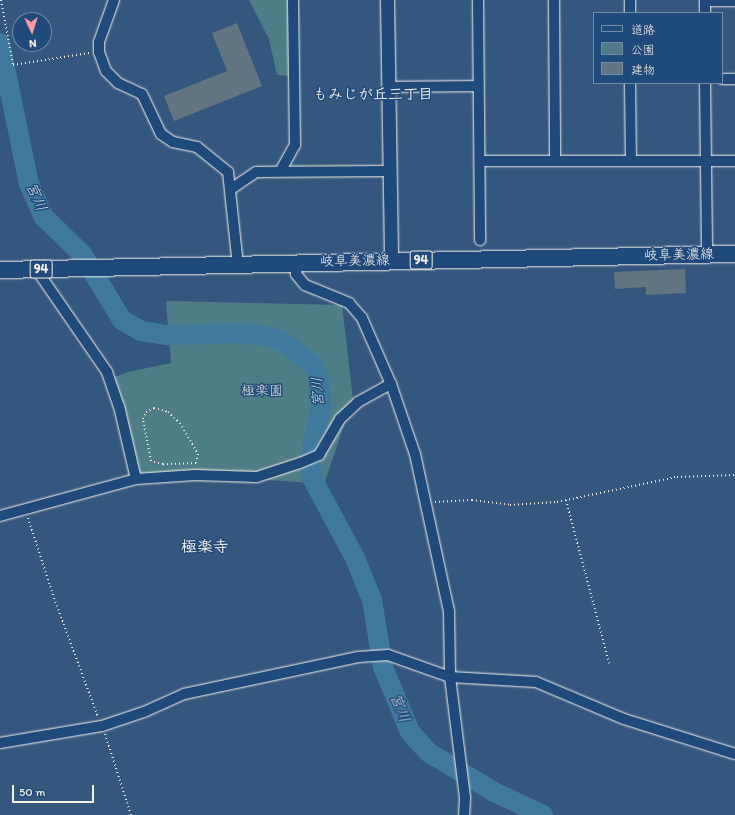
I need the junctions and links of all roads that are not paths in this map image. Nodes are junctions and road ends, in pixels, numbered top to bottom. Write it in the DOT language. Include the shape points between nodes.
graph roads {
  1 [pos="114,0"];
  2 [pos="293,0"];
  3 [pos="387,0"];
  4 [pos="478,0"];
  5 [pos="554,0"];
  6 [pos="630,0"];
  7 [pos="705,1"];
  8 [pos="735,1"];
  9 [pos="630,12"];
  10 [pos="705,12"];
  11 [pos="723,79"];
  12 [pos="735,79"];
  13 [pos="630,84"];
  14 [pos="705,84"];
  15 [pos="478,86"];
  16 [pos="388,87"];
  17 [pos="631,160"];
  18 [pos="480,161"];
  19 [pos="555,161"];
  20 [pos="706,161"];
  21 [pos="735,161"];
  22 [pos="281,170"];
  23 [pos="389,171"];
  24 [pos="231,189"];
  25 [pos="480,240"];
  26 [pos="708,254"];
  27 [pos="735,254"];
  28 [pos="391,261"];
  29 [pos="297,263"];
  30 [pos="238,266"];
  31 [pos="36,269"];
  32 [pos="0,270"];
  33 [pos="391,384"];
  34 [pos="136,479"];
  35 [pos="0,516"];
  36 [pos="450,677"];
  37 [pos="0,744"];
  38 [pos="735,754"];
  39 [pos="464,815"];
  1 -- 24 [label="street" via="103,26 98,52 106,71 118,83 142,94 161,134 173,142 197,148 212,156 228,172"];
  2 -- 22 [label="street" via="295,145"];
  3 -- 16 [label="street"];
  4 -- 15 [label="street"];
  5 -- 19 [label="street"];
  6 -- 9 [label="street"];
  7 -- 8 [label="street"];
  7 -- 10 [label="street"];
  11 -- 12 [label="street"];
  13 -- 17 [label="street"];
  14 -- 20 [label="street"];
  15 -- 16 [label="street"];
  15 -- 18 [label="street"];
  16 -- 23 [label="street"];
  17 -- 19 [label="street"];
  17 -- 20 [label="street"];
  18 -- 19 [label="street"];
  18 -- 25 [label="street"];
  20 -- 21 [label="street"];
  20 -- 26 [label="street"];
  22 -- 23 [label="street"];
  22 -- 24 [label="street" via="256,172"];
  23 -- 28 [label="street"];
  24 -- 30 [label="street"];
  26 -- 27 [label="main road, 岐阜美濃線 / 94"];
  26 -- 28 [label="main road, 岐阜美濃線 / 94"];
  28 -- 29 [label="main road, 岐阜美濃線 / 94"];
  29 -- 30 [label="main road, 岐阜美濃線 / 94"];
  29 -- 33 [label="street" via="296,274 305,285 349,303 362,318"];
  30 -- 31 [label="main road, 岐阜美濃線 / 94"];
  31 -- 32 [label="main road, 岐阜美濃線 / 94"];
  31 -- 34 [label="street" via="107,372"];
  33 -- 34 [label="street" via="358,402 340,419 319,455 300,463 256,477 195,475"];
  33 -- 36 [label="street" via="415,454 449,610"];
  34 -- 35 [label="street"];
  36 -- 37 [label="street" via="388,655 358,657 184,694 144,712 102,726"];
  36 -- 38 [label="street" via="536,682 624,719"];
  36 -- 39 [label="street" via="466,798"];
}
